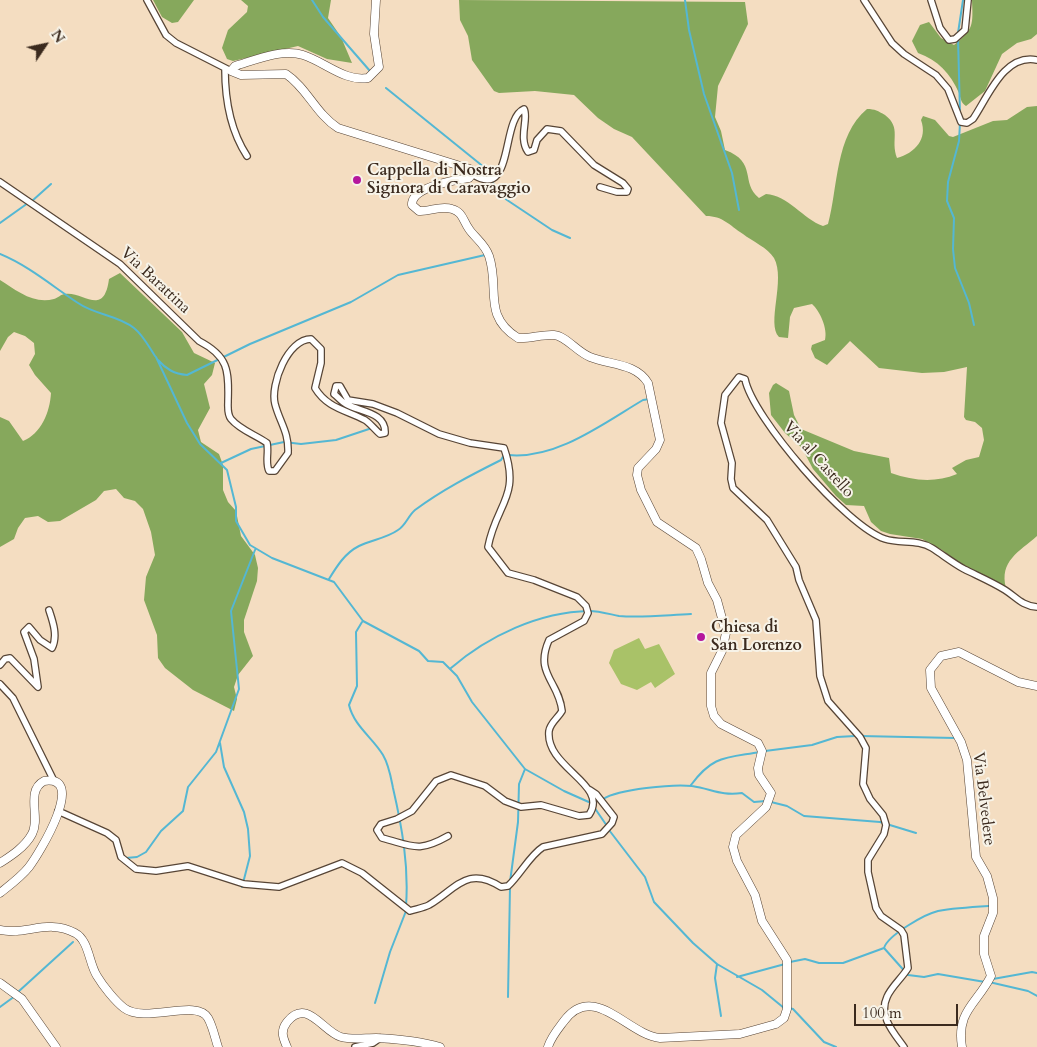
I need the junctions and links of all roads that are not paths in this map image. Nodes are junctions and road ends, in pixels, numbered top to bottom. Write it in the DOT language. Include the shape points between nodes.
graph roads {
  1 [pos="146,0"];
  2 [pos="376,0"];
  3 [pos="864,0"];
  4 [pos="931,0"];
  5 [pos="968,0"];
  6 [pos="1037,60"];
  7 [pos="228,70"];
  8 [pos="247,156"];
  9 [pos="472,174"];
  10 [pos="0,182"];
  11 [pos="600,187"];
  12 [pos="1037,608"];
  13 [pos="49,610"];
  14 [pos="0,665"];
  15 [pos="0,684"];
  16 [pos="1037,686"];
  17 [pos="54,781"];
  18 [pos="590,790"];
  19 [pos="58,811"];
  20 [pos="448,836"];
  21 [pos="0,863"];
  22 [pos="0,892"];
  23 [pos="3,930"];
  24 [pos="0,983"];
  25 [pos="380,1038"];
  26 [pos="56,1047"];
  27 [pos="218,1047"];
  28 [pos="287,1047"];
  29 [pos="355,1047"];
  30 [pos="440,1047"];
  31 [pos="548,1047"];
  32 [pos="904,1047"];
  33 [pos="962,1047"];
  1 -- 7 [label="street" via="166,35 176,44"];
  2 -- 7 [label="street" via="374,34 380,58 379,67 368,78 350,78 303,54 291,53"];
  3 -- 6 [label="street" via="892,43 936,74 948,89 961,122 973,119 1000,75 1013,64"];
  4 -- 5 [label="street" via="940,28 949,40 955,40 965,30"];
  7 -- 8 [label="street" via="227,103 239,143"];
  7 -- 9 [label="street" via="241,75 286,74 338,128 469,168"];
  9 -- 11 [label="street" via="488,179 500,171 505,163 514,118 524,110 524,138 528,152 534,150 537,140 547,130 561,131 584,156 628,189 627,192 617,192"];
  9 -- 31 [label="street" via="469,178 447,181 417,194 412,202 413,208 422,212 443,207 462,215 469,229 487,249 494,308 507,330 524,338 554,334 588,356 630,367 644,376 648,384 660,440 637,474 646,502 658,522 696,548 717,600 726,634 722,651 711,672 709,689 714,716 721,724 761,747 759,775 769,788 771,798 736,835 733,847 755,895 762,921 787,960 787,1009 784,1018 776,1024 740,1034 660,1038 649,1037 604,1009 577,1008 566,1018"];
  10 -- 18 [label="street, Via Barattina" via="120,264 199,341 215,349 228,373 228,412 231,419 267,443 266,465 269,471 275,471 288,453 289,442 275,403 276,385 288,352 304,339 312,339 321,349 314,388 320,397 330,406 368,422 380,434 385,432 385,427 378,417 344,403 334,394 336,386 340,386 348,400 397,412 440,434 504,448 510,466 510,486 488,547 508,573 577,597 588,613 584,621 549,640 543,660 562,711 551,724 551,742 560,763"];
  12 -- 32 [label="street, Via al Castello" via="1020,603 1006,591 924,544 885,539 869,530 800,466 773,433 747,392 745,379 739,377 725,395 721,423 732,463 733,488 767,520 796,567 816,620 820,676 828,701 866,748 863,784 886,825 868,860 868,872 876,908 904,935 908,968 887,996 884,1009 886,1020"];
  13 -- 14 [label="street" via="55,638 52,648 29,627 24,632 34,659 38,687 10,658"];
  15 -- 17 [label="street" via="13,698"];
  16 -- 33 [label="street, Via Belvedere" via="1018,682 959,652 942,656 930,670 930,688 961,742 967,760 976,857 987,876 993,898 984,936 984,954 991,976 964,1013"];
  17 -- 19 [label="street" via="63,792"];
  17 -- 21 [label="street" via="44,781 36,787 36,821 32,835"];
  18 -- 19 [label="street" via="614,818 602,834 543,847 536,851 508,886 501,887 486,878 470,879 449,889 428,905 410,911 362,872 342,863 279,887 244,884 188,866 156,871 136,869 121,857 116,840 107,833"];
  18 -- 20 [label="street" via="595,799 594,808 589,815 579,816 541,806 521,807 505,801 485,786 451,775 436,781 412,811 381,824 377,830 382,838 417,847 431,846"];
  19 -- 22 [label="street" via="30,866"];
  23 -- 27 [label="street" via="37,926 63,928 76,933 85,944 97,976 124,1008 136,1014 202,1012 208,1017"];
  24 -- 26 [label="street" via="22,998"];
  25 -- 28 [label="street" via="342,1037 308,1014 299,1014 284,1026 282,1035"];
  25 -- 29 [label="street" via="374,1043"];
  25 -- 30 [label="street"];
}
